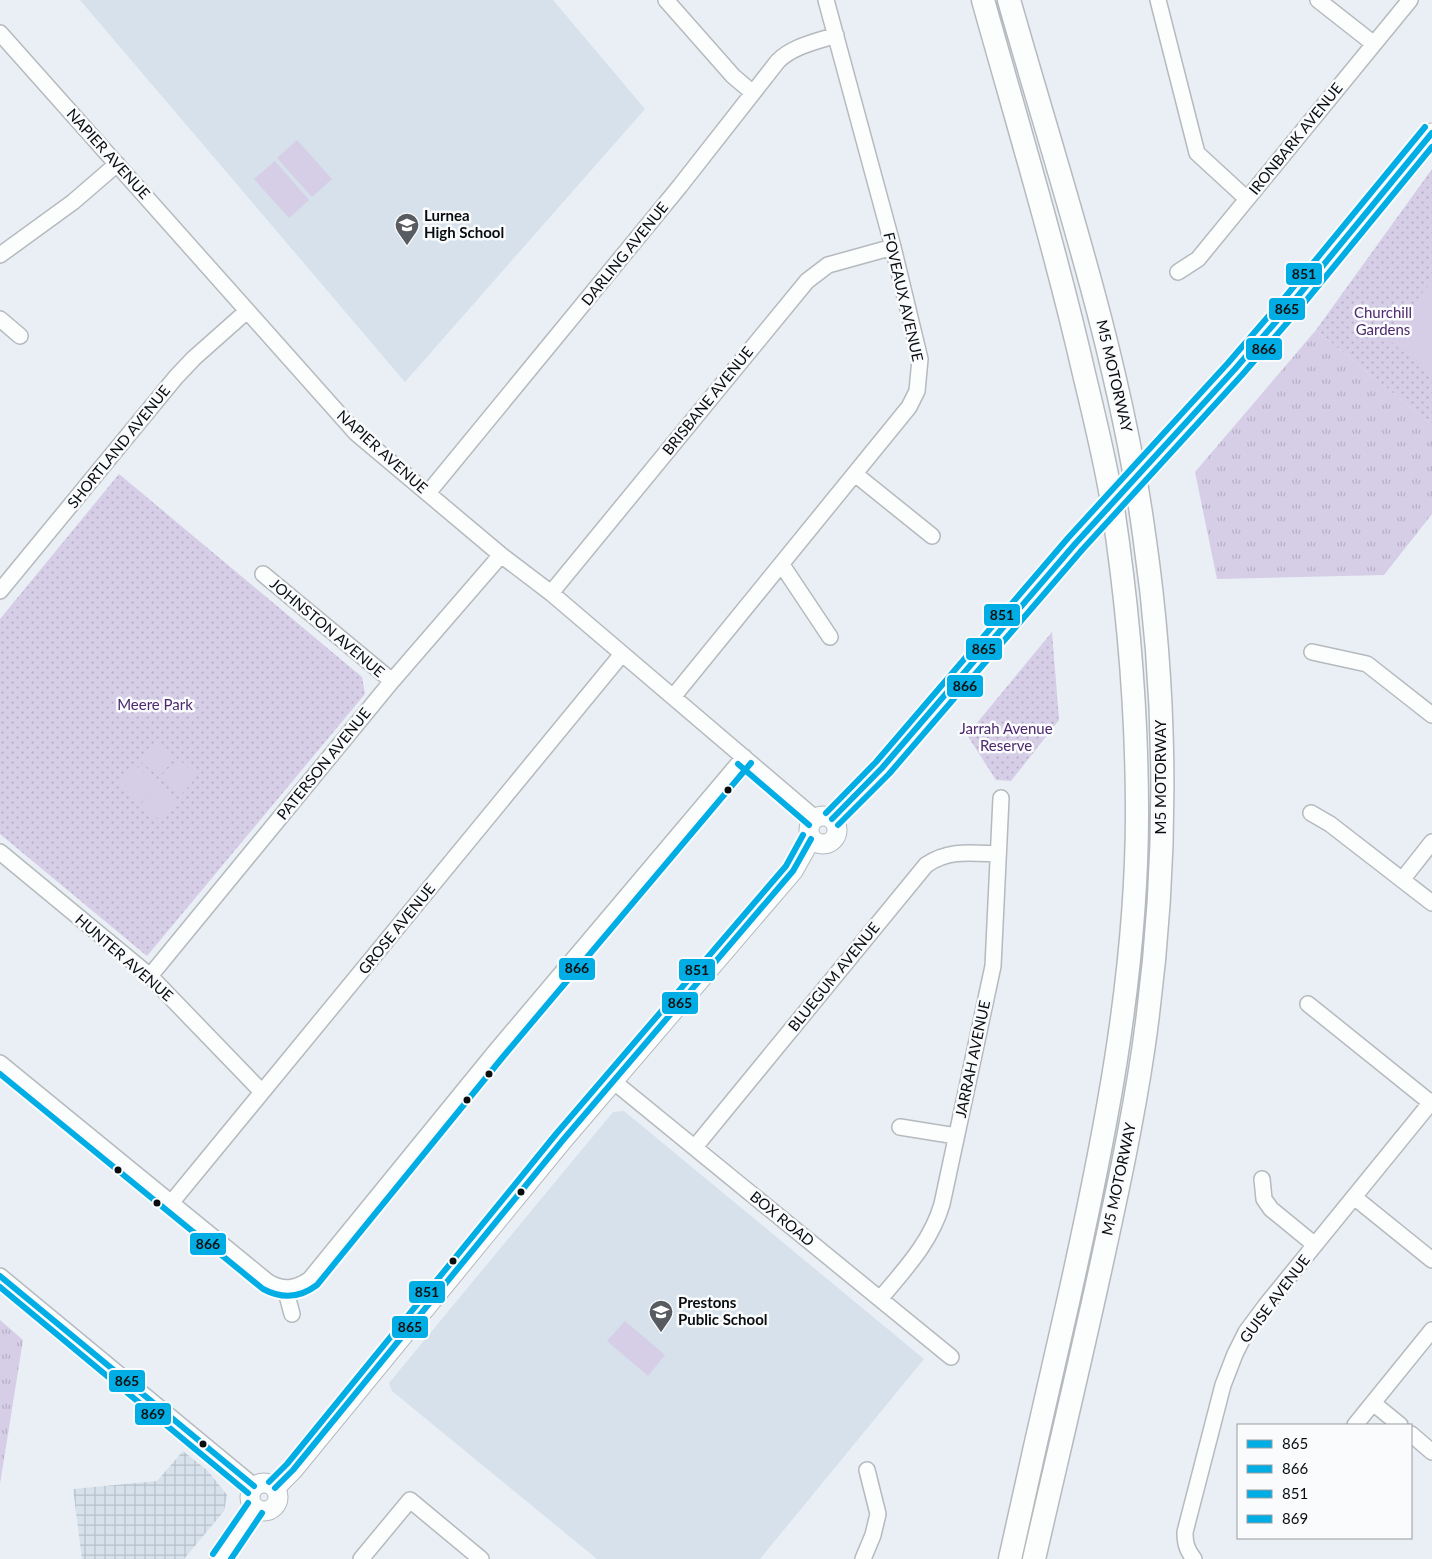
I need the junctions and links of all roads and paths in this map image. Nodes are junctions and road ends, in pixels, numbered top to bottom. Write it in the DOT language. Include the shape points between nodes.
graph roads {
  1 [pos="666,0"];
  2 [pos="826,0"];
  3 [pos="982,0"];
  4 [pos="1009,0"];
  5 [pos="1158,0"];
  6 [pos="1318,0"];
  7 [pos="1410,0"];
  8 [pos="0,33"];
  9 [pos="836,35"];
  10 [pos="1374,44"];
  11 [pos="753,93"];
  12 [pos="1432,133"];
  13 [pos="117,164"];
  14 [pos="1247,199"];
  15 [pos="893,247"];
  16 [pos="0,255"];
  17 [pos="1178,272"];
  18 [pos="247,312"];
  19 [pos="0,319"];
  20 [pos="20,336"];
  21 [pos="855,474"];
  22 [pos="428,494"];
  23 [pos="932,536"];
  24 [pos="501,555"];
  25 [pos="782,565"];
  26 [pos="263,574"];
  27 [pos="0,591"];
  28 [pos="551,593"];
  29 [pos="830,637"];
  30 [pos="1312,652"];
  31 [pos="622,654"];
  32 [pos="392,682"];
  33 [pos="673,697"];
  34 [pos="1432,715"];
  35 [pos="744,757"];
  36 [pos="1001,798"];
  37 [pos="1311,813"];
  38 [pos="824,818"];
  39 [pos="811,839"];
  40 [pos="1432,842"];
  41 [pos="0,852"];
  42 [pos="998,854"];
  43 [pos="1402,880"];
  44 [pos="1432,903"];
  45 [pos="150,976"];
  46 [pos="1308,1004"];
  47 [pos="0,1063"];
  48 [pos="613,1081"];
  49 [pos="262,1092"];
  50 [pos="1431,1102"];
  51 [pos="900,1127"];
  52 [pos="956,1136"];
  53 [pos="695,1147"];
  54 [pos="1262,1179"];
  55 [pos="1354,1197"];
  56 [pos="171,1203"];
  57 [pos="1315,1245"];
  58 [pos="1432,1260"];
  59 [pos="0,1276"];
  60 [pos="284,1288"];
  61 [pos="880,1299"];
  62 [pos="292,1314"];
  63 [pos="1432,1330"];
  64 [pos="951,1357"];
  65 [pos="1072,1397"];
  66 [pos="1373,1403"];
  67 [pos="1356,1424"];
  68 [pos="1399,1424"];
  69 [pos="1412,1435"];
  70 [pos="1432,1452"];
  71 [pos="867,1470"];
  72 [pos="254,1486"];
  73 [pos="275,1488"];
  74 [pos="255,1508"];
  75 [pos="220,1559"];
  76 [pos="361,1559"];
  77 [pos="481,1559"];
  78 [pos="863,1559"];
  79 [pos="1010,1559"];
  80 [pos="1034,1559"];
  81 [pos="1042,1559"];
  82 [pos="1194,1559"];
  1 -- 11 [label="street"];
  2 -- 9 [label="street, FOVEAUX AVENUE"];
  3 -- 79 [label="highway, M5 MOTORWAY" via="1070,313 1109,486 1127,614 1137,804 1132,915 1116,1061 1083,1233"];
  4 -- 65 [label="highway, M5 MOTORWAY" via="1092,288 1130,441 1150,577 1160,689 1161,843 1151,988 1131,1127"];
  5 -- 14 [label="street" via="1197,154"];
  6 -- 10 [label="street"];
  7 -- 10 [label="street, IRONBARK AVENUE"];
  8 -- 13 [label="street, NAPIER AVENUE"];
  9 -- 11 [label="street, DARLING AVENUE" via="786,54"];
  9 -- 15 [label="street, FOVEAUX AVENUE"];
  10 -- 14 [label="street, IRONBARK AVENUE"];
  11 -- 22 [label="street, DARLING AVENUE"];
  12 -- 38 [label="main road, bridge" via="1235,369 1075,544 882,768"];
  13 -- 16 [label="street"];
  13 -- 18 [label="street, NAPIER AVENUE"];
  14 -- 17 [label="street, IRONBARK AVENUE" via="1198,259"];
  15 -- 21 [label="street, FOVEAUX AVENUE" via="920,359 917,391 909,407"];
  15 -- 28 [label="street, BRISBANE AVENUE" via="828,265 806,281"];
  18 -- 22 [label="street, NAPIER AVENUE" via="349,426"];
  18 -- 27 [label="street, SHORTLAND AVENUE" via="176,377"];
  19 -- 20 [label="street"];
  21 -- 23 [label="street"];
  21 -- 25 [label="street, FOVEAUX AVENUE"];
  22 -- 24 [label="street, NAPIER AVENUE"];
  24 -- 28 [label="street, NAPIER AVENUE"];
  24 -- 32 [label="street, PATERSON AVENUE"];
  25 -- 29 [label="street"];
  25 -- 33 [label="street, FOVEAUX AVENUE"];
  26 -- 32 [label="street, JOHNSTON AVENUE"];
  28 -- 31 [label="street, NAPIER AVENUE"];
  30 -- 34 [label="street" via="1367,664"];
  31 -- 33 [label="street, NAPIER AVENUE"];
  31 -- 49 [label="street, GROSE AVENUE"];
  32 -- 45 [label="street, PATERSON AVENUE"];
  33 -- 35 [label="street, NAPIER AVENUE"];
  35 -- 38 [label="street, NAPIER AVENUE"];
  35 -- 60 [label="street" via="495,1052 310,1279 301,1285"];
  36 -- 42 [label="street, JARRAH AVENUE"];
  37 -- 43 [label="street"];
  38 -- 39 [label="main road" via="811,821 808,827"];
  38 -- 39 [label="main road" via="837,827 834,839 822,844"];
  39 -- 48 [label="main road" via="793,871"];
  40 -- 43 [label="street"];
  41 -- 45 [label="street, HUNTER AVENUE"];
  42 -- 52 [label="street, JARRAH AVENUE" via="993,966"];
  42 -- 53 [label="street, BLUEGUM AVENUE" via="955,852 926,865"];
  43 -- 44 [label="street"];
  45 -- 49 [label="street, HUNTER AVENUE"];
  46 -- 50 [label="street"];
  47 -- 56 [label="street"];
  48 -- 53 [label="street, BOX ROAD"];
  48 -- 73 [label="main road"];
  49 -- 56 [label="street, GROSE AVENUE"];
  50 -- 55 [label="street, GUISE AVENUE"];
  51 -- 52 [label="street"];
  52 -- 61 [label="street, JARRAH AVENUE" via="942,1204 932,1230"];
  53 -- 61 [label="street, BOX ROAD"];
  54 -- 57 [label="street" via="1264,1199 1271,1209"];
  55 -- 57 [label="street, GUISE AVENUE"];
  55 -- 58 [label="street"];
  56 -- 60 [label="street" via="268,1282"];
  57 -- 82 [label="street, GUISE AVENUE" via="1246,1332 1222,1385 1185,1532 1188,1552"];
  59 -- 72 [label="street"];
  60 -- 62 [label="street"];
  61 -- 64 [label="street, BOX ROAD"];
  63 -- 66 [label="street"];
  65 -- 80 [label="highway, M5 MOTORWAY"];
  65 -- 81 [label="highway"];
  66 -- 67 [label="street"];
  66 -- 68 [label="street"];
  69 -- 70 [label="street"];
  71 -- 78 [label="street" via="878,1514"];
  72 -- 73 [label="main road" via="267,1482"];
  72 -- 74 [label="main road" via="249,1498"];
  73 -- 74 [label="main road" via="278,1498 275,1506 267,1511"];
  74 -- 75 [label="main road"];
  76 -- 77 [label="street" via="410,1500"];
}
